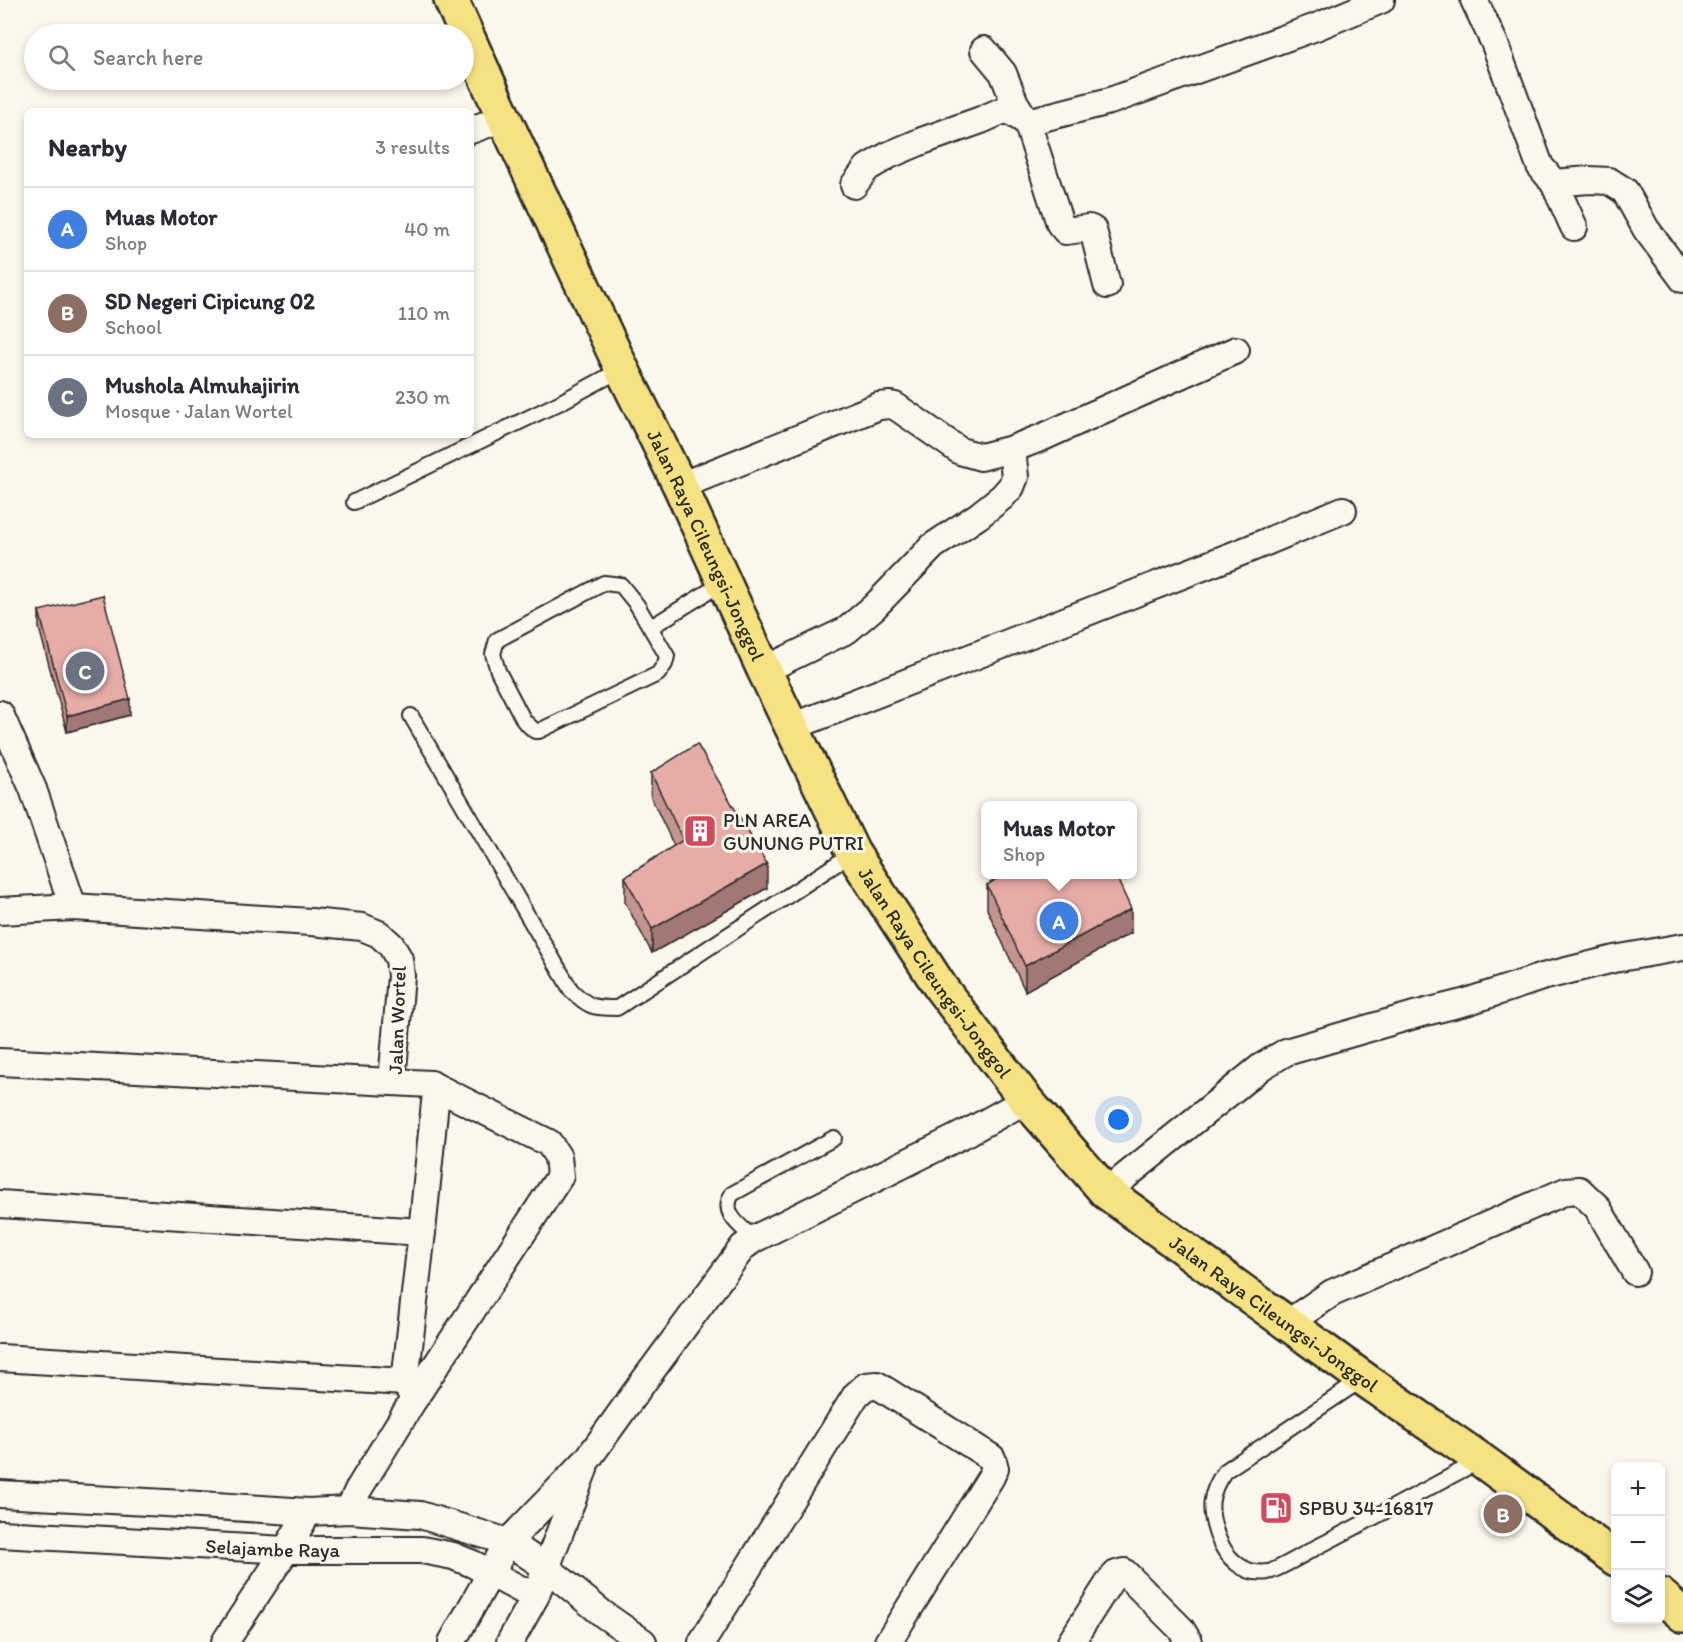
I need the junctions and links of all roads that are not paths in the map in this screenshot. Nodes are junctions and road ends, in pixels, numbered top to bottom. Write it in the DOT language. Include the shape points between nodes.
graph roads {
  1 [pos="451,0"];
  2 [pos="1381,0"];
  3 [pos="1474,0"];
  4 [pos="462,24"];
  5 [pos="984,50"];
  6 [pos="474,51"];
  7 [pos="504,118"];
  8 [pos="1027,122"];
  9 [pos="474,129"];
  10 [pos="1554,183"];
  11 [pos="854,185"];
  12 [pos="1574,227"];
  13 [pos="1683,279"];
  14 [pos="1107,285"];
  15 [pos="1236,350"];
  16 [pos="622,369"];
  17 [pos="1011,448"];
  18 [pos="680,486"];
  19 [pos="354,502"];
  20 [pos="1343,510"];
  21 [pos="724,582"];
  22 [pos="651,627"];
  23 [pos="764,670"];
  24 [pos="0,714"];
  25 [pos="411,716"];
  26 [pos="792,727"];
  27 [pos="852,853"];
  28 [pos="74,907"];
  29 [pos="0,911"];
  30 [pos="1683,947"];
  31 [pos="0,1062"];
  32 [pos="392,1082"];
  33 [pos="434,1086"];
  34 [pos="1026,1100"];
  35 [pos="834,1138"];
  36 [pos="1106,1192"];
  37 [pos="0,1204"];
  38 [pos="422,1232"];
  39 [pos="754,1239"];
  40 [pos="1635,1272"];
  41 [pos="1288,1323"];
  42 [pos="0,1358"];
  43 [pos="1364,1379"];
  44 [pos="409,1390"];
  45 [pos="587,1460"];
  46 [pos="1481,1460"];
  47 [pos="0,1494"];
  48 [pos="349,1510"];
  49 [pos="308,1512"];
  50 [pos="0,1534"];
  51 [pos="508,1542"];
  52 [pos="286,1550"];
  53 [pos="1611,1555"];
  54 [pos="547,1568"];
  55 [pos="490,1573"];
  56 [pos="535,1597"];
  57 [pos="1665,1599"];
  58 [pos="1683,1615"];
  59 [pos="225,1642"];
  60 [pos="452,1642"];
  61 [pos="510,1642"];
  62 [pos="643,1642"];
  63 [pos="702,1642"];
  64 [pos="888,1642"];
  65 [pos="1071,1642"];
  66 [pos="1189,1642"];
  1 -- 4 [label="main road, Jalan Raya Cileungsi-Jonggol"];
  2 -- 8 [label="street" via="1110,101"];
  3 -- 10 [label="street" via="1494,42 1540,166"];
  5 -- 8 [label="street" via="1003,73"];
  6 -- 7 [label="main road, Jalan Raya Cileungsi-Jonggol"];
  7 -- 9 [label="street"];
  7 -- 16 [label="main road, Jalan Raya Cileungsi-Jonggol"];
  8 -- 11 [label="street" via="1006,109 889,155 867,168"];
  8 -- 14 [label="street" via="1060,224 1066,231 1093,230"];
  10 -- 12 [label="street"];
  10 -- 13 [label="street" via="1609,181 1625,191 1646,229"];
  15 -- 17 [label="street"];
  16 -- 18 [label="main road, Jalan Raya Cileungsi-Jonggol"];
  16 -- 19 [label="lane"];
  17 -- 18 [label="street" via="981,457 960,451 895,406 879,406"];
  17 -- 23 [label="street" via="1015,477 1002,497 933,546 848,630"];
  18 -- 21 [label="main road, Jalan Raya Cileungsi-Jonggol"];
  20 -- 26 [label="street"];
  21 -- 22 [label="lane"];
  21 -- 23 [label="main road, Jalan Raya Cileungsi-Jonggol"];
  22 -- 22 [label="lane" via="667,656 658,674 539,731 524,721 493,654 497,640 603,583 621,585"];
  23 -- 26 [label="main road, Jalan Raya Cileungsi-Jonggol"];
  24 -- 28 [label="street" via="33,789"];
  25 -- 27 [label="lane" via="571,990 596,1008 617,1008"];
  26 -- 27 [label="main road, Jalan Raya Cileungsi-Jonggol"];
  27 -- 34 [label="main road, Jalan Raya Cileungsi-Jonggol" via="941,988"];
  28 -- 29 [label="street, Jalan Wortel"];
  28 -- 32 [label="street, Jalan Wortel" via="311,922 362,927 379,934 399,959 401,975"];
  30 -- 36 [label="street" via="1542,977 1286,1052 1261,1067"];
  31 -- 32 [label="street"];
  32 -- 33 [label="street, Jalan Wortel"];
  33 -- 38 [label="street, Jalan Wortel"];
  33 -- 44 [label="street" via="549,1143 558,1157 560,1176"];
  34 -- 36 [label="main road, Jalan Raya Cileungsi-Jonggol"];
  34 -- 39 [label="street"];
  35 -- 39 [label="lane" via="732,1194 728,1201 731,1216"];
  36 -- 41 [label="main road, Jalan Raya Cileungsi-Jonggol"];
  37 -- 38 [label="street"];
  38 -- 44 [label="street, Jalan Wortel"];
  39 -- 45 [label="street" via="735,1257"];
  40 -- 41 [label="street" via="1597,1207 1579,1190 1566,1191 1332,1293"];
  41 -- 43 [label="main road, Jalan Raya Cileungsi-Jonggol"];
  42 -- 44 [label="street"];
  43 -- 46 [label="main road, Jalan Raya Cileungsi-Jonggol"];
  43 -- 46 [label="lane" via="1225,1470 1211,1501 1217,1536 1233,1562 1246,1570 1269,1572"];
  44 -- 48 [label="street, Jalan Wortel"];
  45 -- 51 [label="street"];
  45 -- 54 [label="street"];
  46 -- 53 [label="main road, Jalan Raya Cileungsi-Jonggol"];
  47 -- 49 [label="street"];
  48 -- 49 [label="street"];
  48 -- 51 [label="street" via="420,1515"];
  49 -- 52 [label="street"];
  50 -- 52 [label="street, Selajambe Raya"];
  51 -- 54 [label="street"];
  51 -- 55 [label="street"];
  52 -- 55 [label="street, Selajambe Raya" via="422,1550 453,1556"];
  52 -- 59 [label="street"];
  54 -- 56 [label="street"];
  54 -- 62 [label="street"];
  55 -- 56 [label="street, Selajambe Raya"];
  55 -- 60 [label="street"];
  56 -- 61 [label="street"];
  57 -- 58 [label="main road"];
  63 -- 64 [label="street" via="856,1395 866,1386 877,1385 992,1458 995,1468"];
  65 -- 66 [label="street" via="1112,1577 1124,1572"];
}
